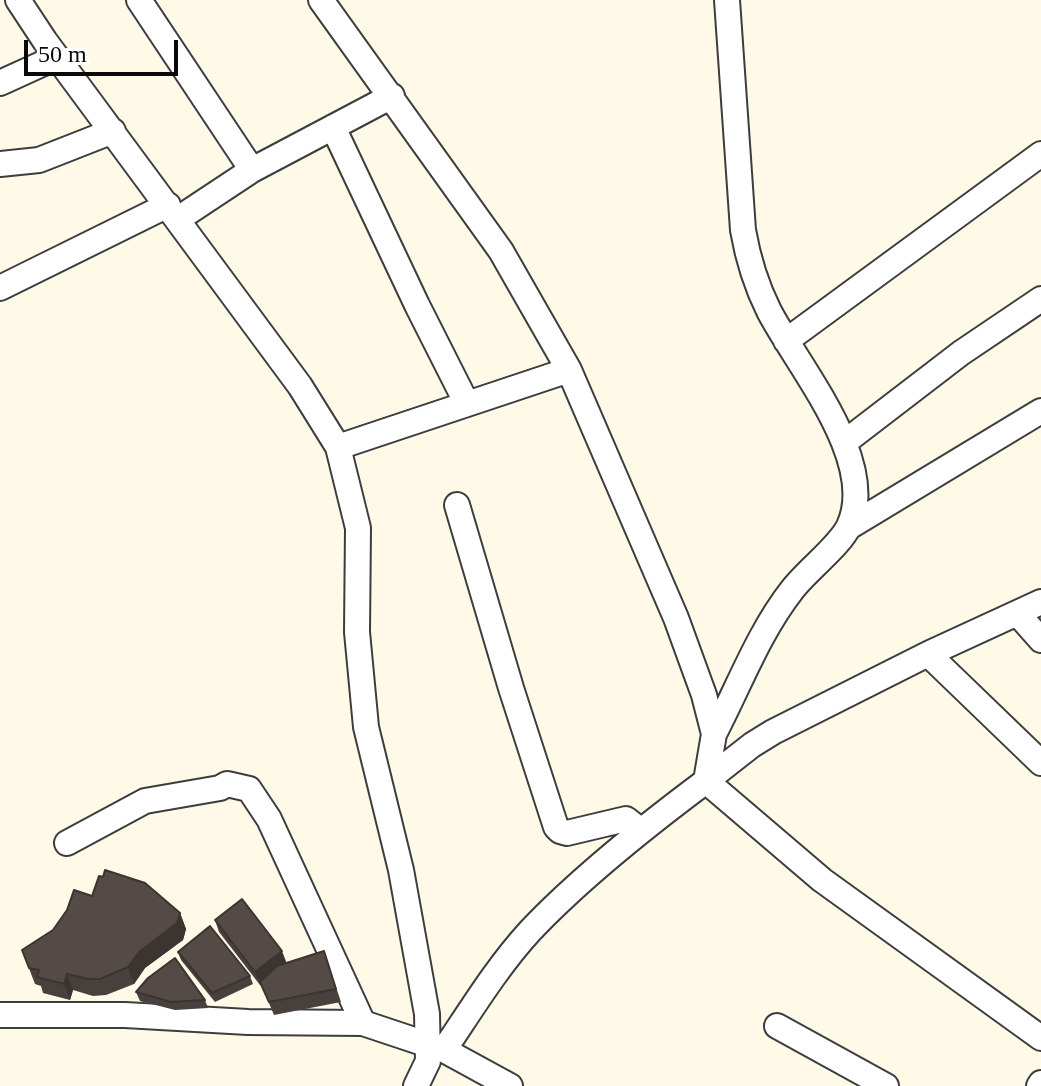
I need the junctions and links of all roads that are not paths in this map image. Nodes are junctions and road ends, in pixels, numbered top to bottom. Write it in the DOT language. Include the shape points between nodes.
graph roads {
  1 [pos="18,0"];
  2 [pos="139,0"];
  3 [pos="321,0"];
  4 [pos="727,0"];
  5 [pos="57,57"];
  6 [pos="0,83"];
  7 [pos="392,96"];
  8 [pos="333,127"];
  9 [pos="113,131"];
  10 [pos="1041,154"];
  11 [pos="0,164"];
  12 [pos="252,170"];
  13 [pos="173,212"];
  14 [pos="0,288"];
  15 [pos="1041,299"];
  16 [pos="786,341"];
  17 [pos="569,370"];
  18 [pos="467,404"];
  19 [pos="1041,411"];
  20 [pos="845,442"];
  21 [pos="338,447"];
  22 [pos="457,505"];
  23 [pos="849,527"];
  24 [pos="1041,602"];
  25 [pos="1018,614"];
  26 [pos="1041,640"];
  27 [pos="928,654"];
  28 [pos="714,734"];
  29 [pos="1041,763"];
  30 [pos="706,781"];
  31 [pos="640,830"];
  32 [pos="67,843"];
  33 [pos="0,1015"];
  34 [pos="363,1023"];
  35 [pos="777,1026"];
  36 [pos="1041,1038"];
  37 [pos="436,1047"];
  38 [pos="416,1086"];
  39 [pos="510,1086"];
  40 [pos="886,1086"];
  1 -- 5 [label="street"];
  2 -- 12 [label="street"];
  3 -- 7 [label="street"];
  4 -- 16 [label="street" via="743,230 755,279"];
  5 -- 6 [label="street"];
  5 -- 9 [label="street"];
  7 -- 8 [label="street"];
  7 -- 17 [label="street" via="501,251"];
  8 -- 12 [label="street"];
  8 -- 18 [label="street"];
  9 -- 11 [label="street" via="39,160"];
  9 -- 13 [label="street"];
  10 -- 16 [label="street"];
  12 -- 13 [label="street"];
  13 -- 14 [label="street"];
  13 -- 21 [label="street"];
  15 -- 20 [label="street"];
  16 -- 20 [label="street"];
  17 -- 18 [label="street"];
  17 -- 28 [label="street" via="676,618"];
  18 -- 21 [label="street"];
  19 -- 23 [label="street"];
  20 -- 23 [label="street" via="855,485"];
  21 -- 37 [label="street" via="358,528 357,632 366,727"];
  22 -- 31 [label="street" via="556,827 567,833 626,819"];
  23 -- 28 [label="street" via="776,612"];
  24 -- 25 [label="street"];
  25 -- 26 [label="street"];
  25 -- 27 [label="street"];
  27 -- 29 [label="street"];
  27 -- 30 [label="street" via="773,732"];
  28 -- 30 [label="street"];
  30 -- 31 [label="street"];
  30 -- 36 [label="street" via="822,880"];
  31 -- 37 [label="street" via="530,931"];
  32 -- 34 [label="street" via="145,801 227,784 249,789 269,819"];
  33 -- 34 [label="street"];
  34 -- 37 [label="street"];
  35 -- 40 [label="street"];
  37 -- 38 [label="street"];
  37 -- 39 [label="street"];
}
